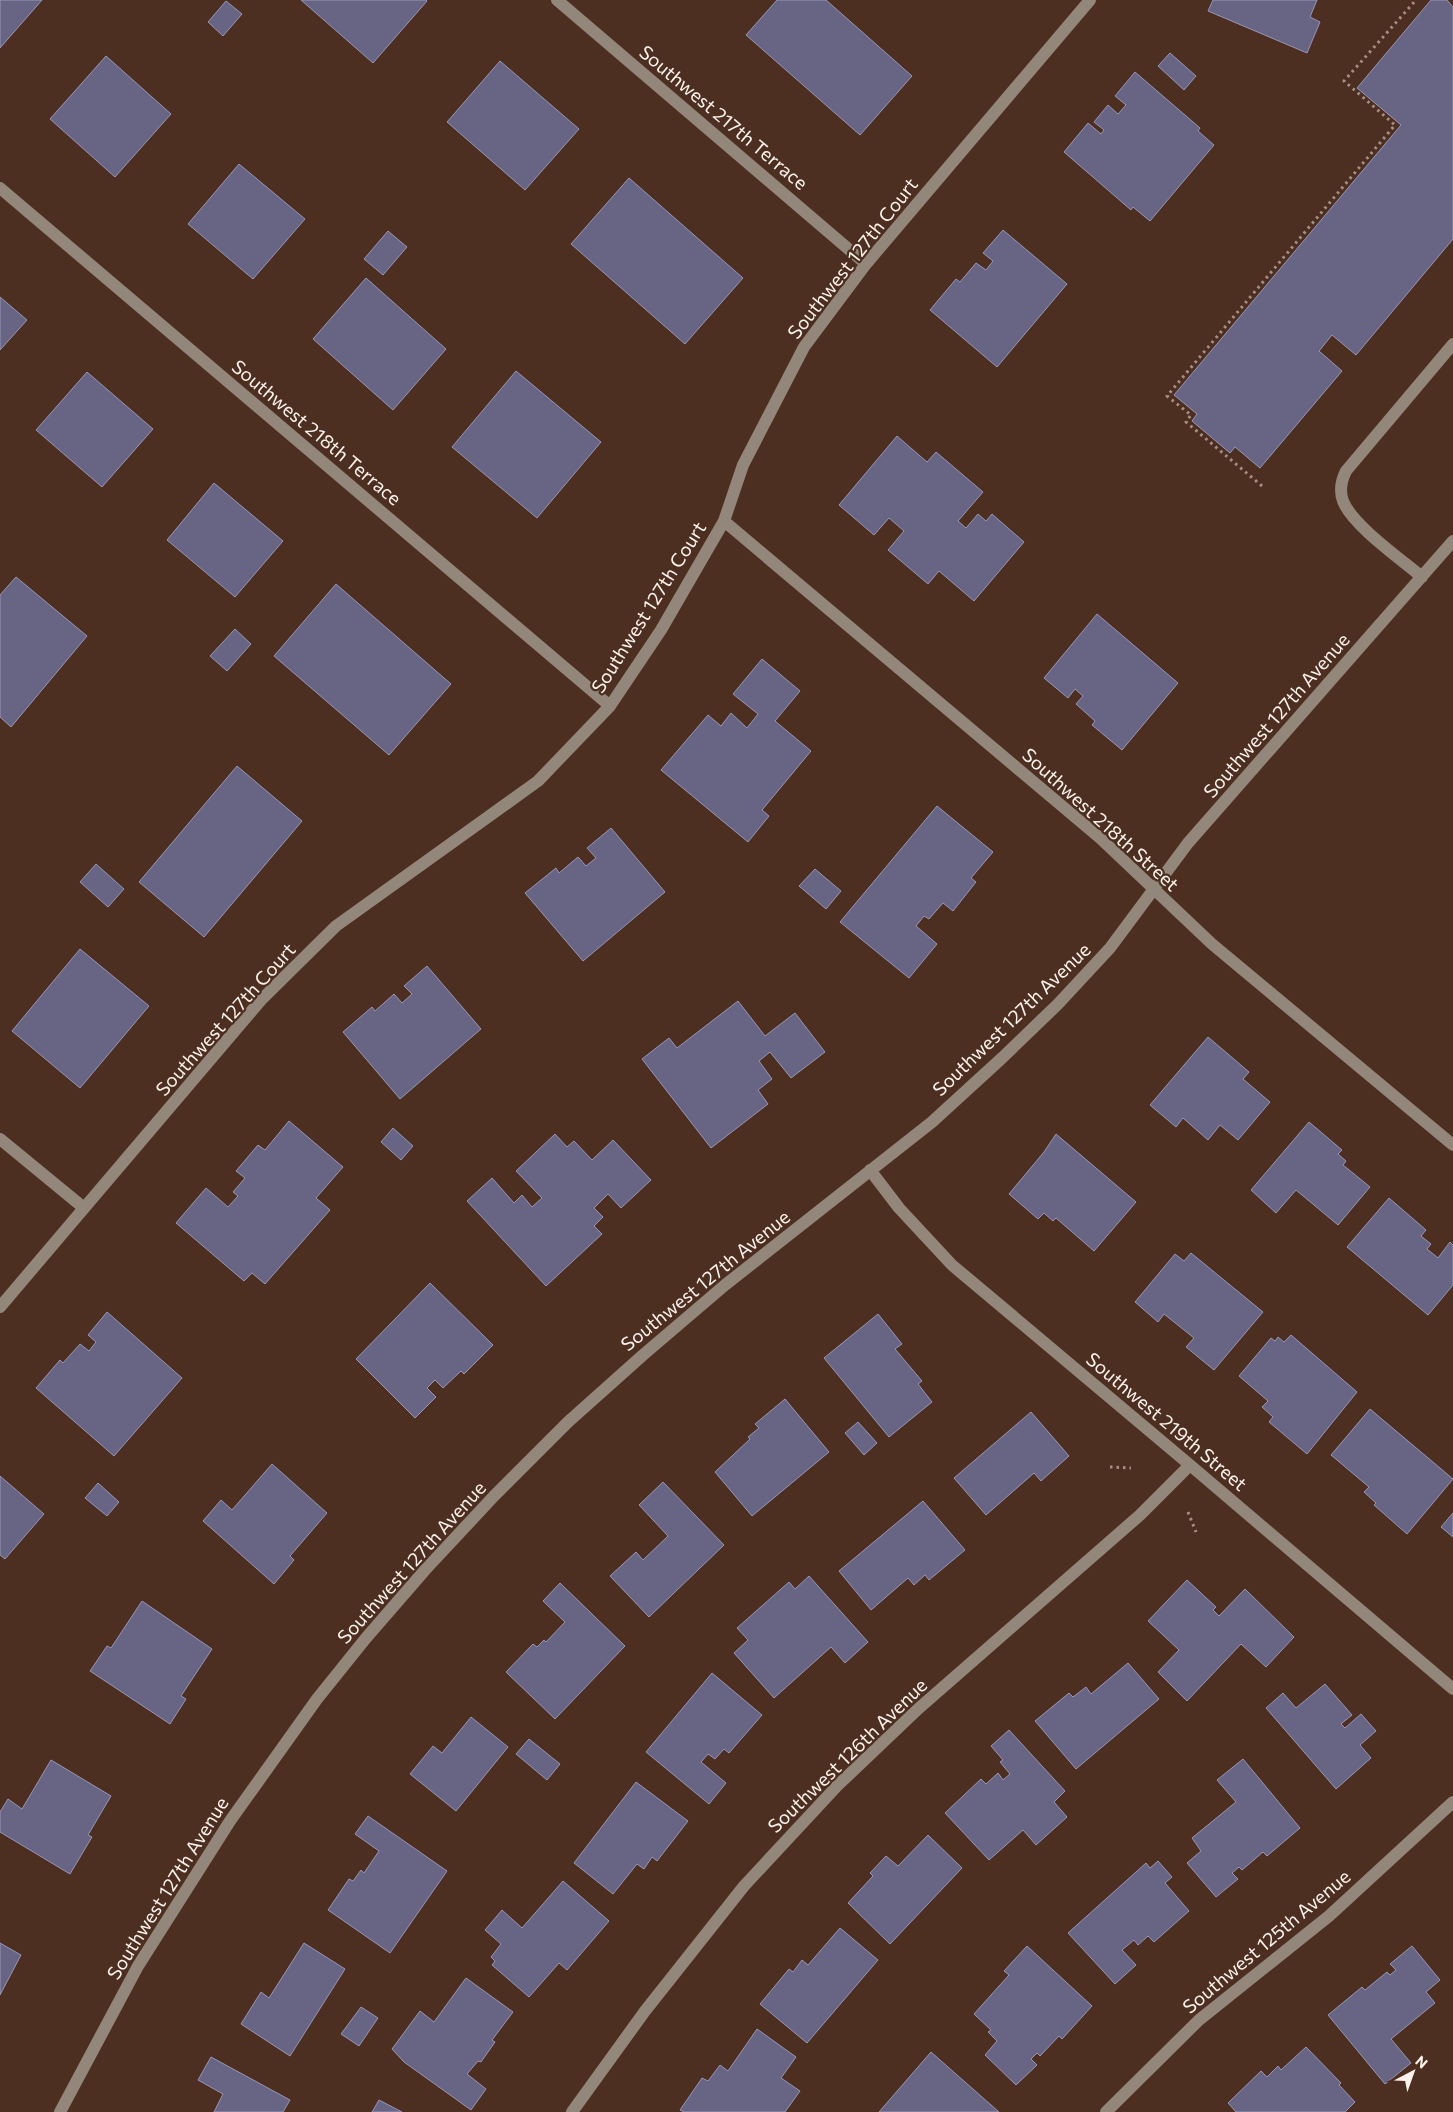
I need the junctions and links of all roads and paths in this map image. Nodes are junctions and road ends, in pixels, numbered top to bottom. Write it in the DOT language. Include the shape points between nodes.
graph roads {
  1 [pos="557,0"];
  2 [pos="1090,0"];
  3 [pos="1416,0"];
  4 [pos="0,188"];
  5 [pos="866,264"];
  6 [pos="1453,344"];
  7 [pos="1262,486"];
  8 [pos="724,521"];
  9 [pos="1453,541"];
  10 [pos="1422,576"];
  11 [pos="610,706"];
  12 [pos="1153,889"];
  13 [pos="0,1138"];
  14 [pos="1453,1146"];
  15 [pos="870,1170"];
  16 [pos="84,1208"];
  17 [pos="0,1307"];
  18 [pos="1190,1465"];
  19 [pos="1110,1467"];
  20 [pos="1131,1468"];
  21 [pos="1188,1512"];
  22 [pos="1196,1532"];
  23 [pos="1453,1689"];
  24 [pos="1453,1802"];
  25 [pos="60,2112"];
  26 [pos="572,2112"];
  27 [pos="1106,2112"];
  1 -- 5 [label="street, Southwest 217th Terrace"];
  2 -- 5 [label="street, Southwest 127th Court"];
  3 -- 7 [label="path" via="1344,81 1395,125 1167,396 1191,416 1186,422"];
  4 -- 11 [label="street, Southwest 218th Terrace"];
  5 -- 8 [label="street, Southwest 127th Court" via="804,347 743,465"];
  6 -- 10 [label="street" via="1346,471 1341,485 1344,501 1353,517"];
  8 -- 11 [label="street, Southwest 127th Court" via="660,630"];
  8 -- 12 [label="street, Southwest 218th Street" via="1100,838"];
  9 -- 10 [label="street, Southwest 127th Avenue"];
  10 -- 12 [label="street, Southwest 127th Avenue" via="1188,843"];
  11 -- 16 [label="street, Southwest 127th Court" via="538,780 336,926 261,1000"];
  12 -- 14 [label="street, Southwest 218th Street" via="1212,944"];
  12 -- 15 [label="street, Southwest 127th Avenue" via="1110,948 1058,1004 932,1122"];
  13 -- 16 [label="street"];
  15 -- 18 [label="street, Southwest 219th Street" via="899,1208 952,1265"];
  15 -- 25 [label="street, Southwest 127th Avenue" via="725,1285 568,1422 494,1496 366,1638 273,1759 187,1887 138,1966"];
  16 -- 17 [label="street, Southwest 127th Court"];
  18 -- 23 [label="street, Southwest 219th Street"];
  18 -- 26 [label="street, Southwest 126th Avenue" via="1140,1516 918,1709 837,1786 744,1886 645,2011"];
  19 -- 20 [label="path"];
  21 -- 22 [label="path"];
  24 -- 27 [label="street, Southwest 125th Avenue" via="1329,1916 1199,2020"];
}
